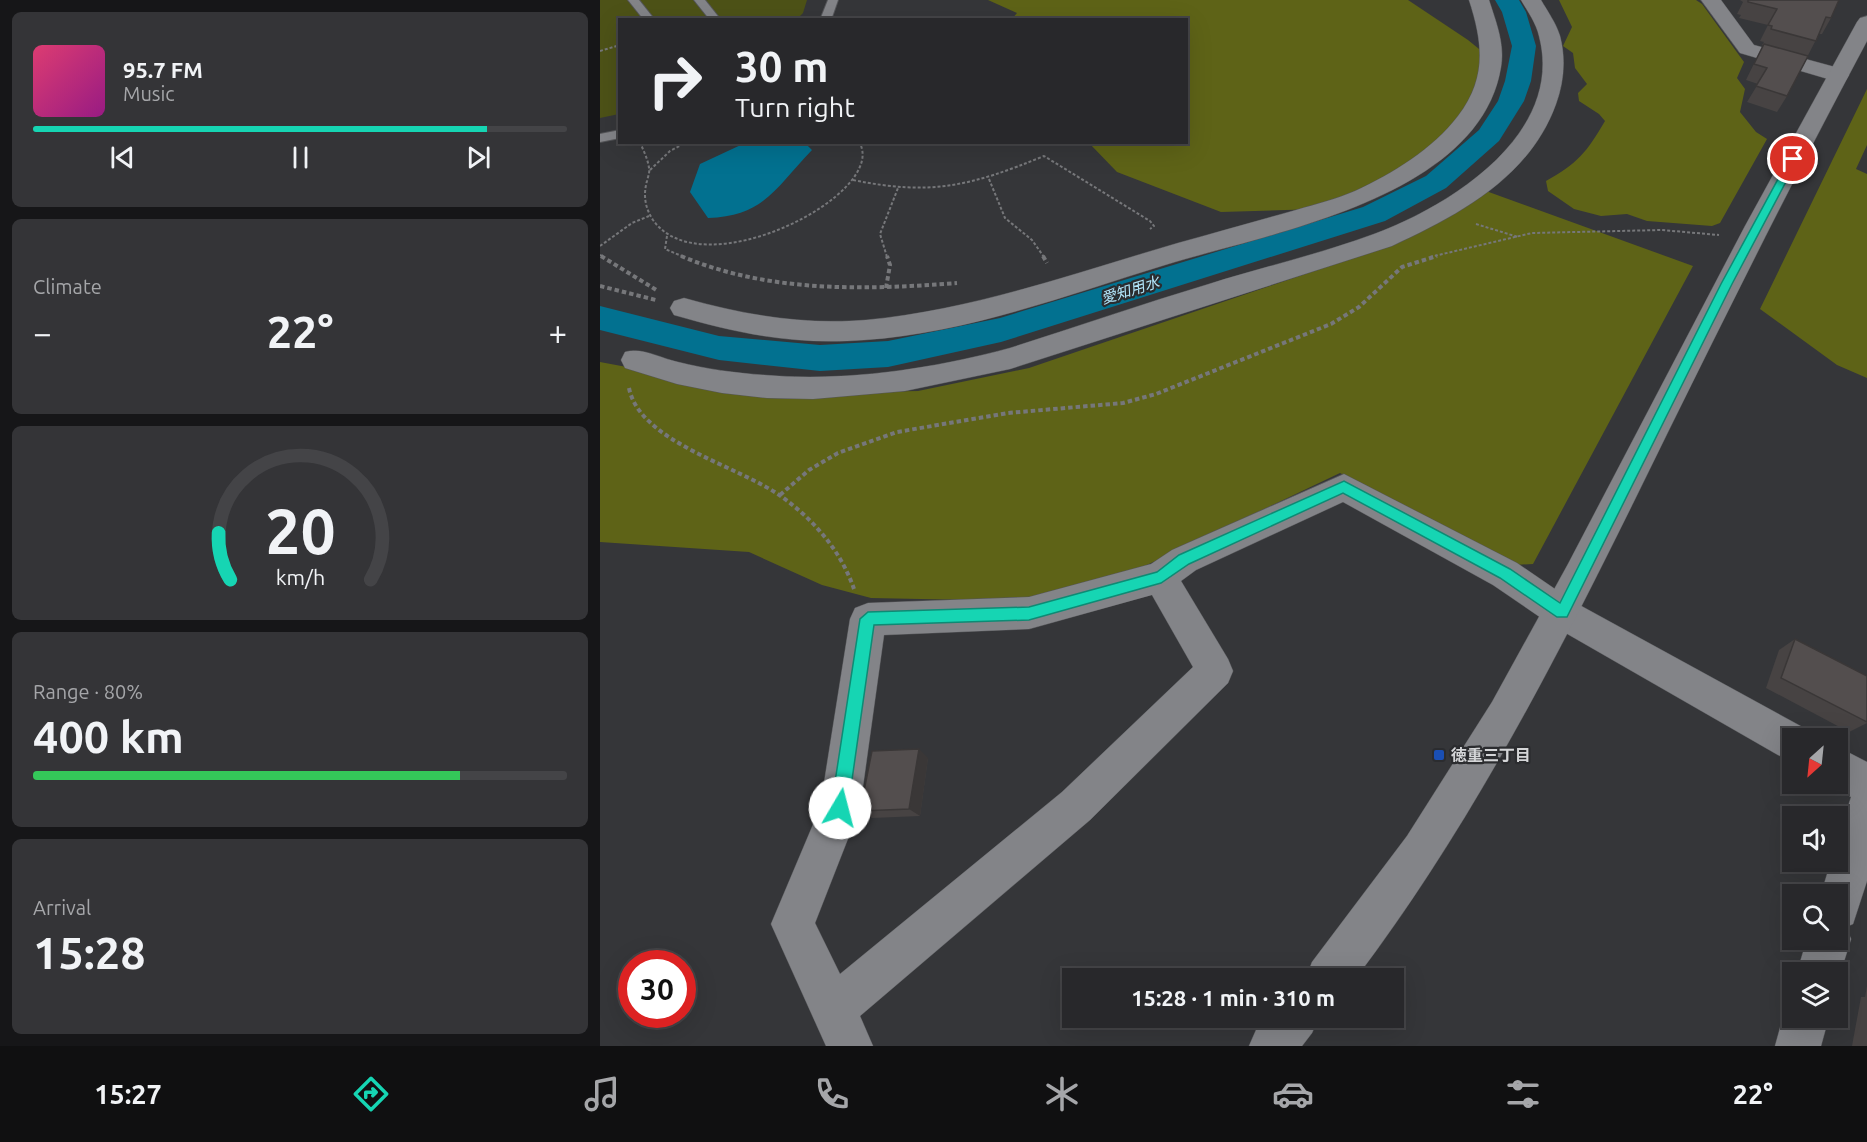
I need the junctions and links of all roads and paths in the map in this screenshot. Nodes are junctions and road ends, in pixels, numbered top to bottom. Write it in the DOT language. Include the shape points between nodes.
graph roads {
  1 [pos="633,0"];
  2 [pos="699,0"];
  3 [pos="833,0"];
  4 [pos="1479,0"];
  5 [pos="1531,0"];
  6 [pos="1710,0"];
  7 [pos="648,18"];
  8 [pos="714,18"];
  9 [pos="826,18"];
  10 [pos="1867,22"];
  11 [pos="618,46"];
  12 [pos="600,51"];
  13 [pos="1838,75"];
  14 [pos="618,134"];
  15 [pos="600,138"];
  16 [pos="641,144"];
  17 [pos="684,144"];
  18 [pos="860,144"];
  19 [pos="650,170"];
  20 [pos="989,179"];
  21 [pos="853,180"];
  22 [pos="898,188"];
  23 [pos="649,216"];
  24 [pos="1145,234"];
  25 [pos="667,236"];
  26 [pos="1724,236"];
  27 [pos="600,246"];
  28 [pos="600,255"];
  29 [pos="1058,260"];
  30 [pos="1047,263"];
  31 [pos="1036,266"];
  32 [pos="957,283"];
  33 [pos="600,286"];
  34 [pos="886,288"];
  35 [pos="684,308"];
  36 [pos="635,360"];
  37 [pos="780,495"];
  38 [pos="1161,577"];
  39 [pos="854,590"];
  40 [pos="1562,613"];
  41 [pos="1782,736"];
  42 [pos="1848,773"];
  43 [pos="1867,784"];
  44 [pos="1867,808"];
  45 [pos="1845,884"];
  46 [pos="1336,968"];
  47 [pos="833,1009"];
  48 [pos="1287,1028"];
  49 [pos="1803,1028"];
  50 [pos="850,1046"];
  51 [pos="1272,1046"];
  52 [pos="1797,1046"];
  1 -- 7 [label="lane"];
  2 -- 8 [label="lane"];
  3 -- 9 [label="lane"];
  4 -- 35 [label="street" via="1493,36 1493,52 1490,71 1467,119 1441,149 1362,197 1056,290 912,325 832,332 788,331"];
  5 -- 36 [label="street" via="1547,28 1553,59 1544,110 1536,125 1520,148 1485,183 1434,217 1383,240 994,362 924,377 869,385 775,386 664,371"];
  6 -- 13 [label="street" via="1747,49"];
  10 -- 13 [label="street"];
  11 -- 12 [label="path"];
  13 -- 40 [label="street" via="1727,284"];
  14 -- 15 [label="lane"];
  16 -- 19 [label="path"];
  17 -- 19 [label="path"];
  18 -- 21 [label="path" via="863,158"];
  19 -- 23 [label="path" via="643,190"];
  20 -- 22 [label="path" via="956,187"];
  20 -- 24 [label="path" via="1044,156 1150,220 1154,226"];
  20 -- 30 [label="path" via="997,188 1005,217 1039,245"];
  21 -- 22 [label="path"];
  21 -- 25 [label="path" via="825,207 762,238 723,244"];
  22 -- 34 [label="path" via="880,234 890,265"];
  23 -- 25 [label="path"];
  23 -- 27 [label="path"];
  25 -- 34 [label="path" via="665,249 698,265 776,281"];
  26 -- 37 [label="path" via="1662,230 1532,233 1424,259 1402,267 1359,307 1331,324 1156,394 1123,403 1008,413 897,432 838,453 809,470"];
  28 -- 35 [label="path"];
  29 -- 30 [label="path"];
  30 -- 31 [label="path"];
  32 -- 34 [label="path"];
  33 -- 35 [label="path"];
  36 -- 37 [label="path" via="628,394 638,414"];
  37 -- 39 [label="path" via="822,532 839,555"];
  38 -- 40 [label="street" via="1184,560 1344,487 1505,573"];
  38 -- 47 [label="street" via="1215,670 1076,806"];
  38 -- 47 [label="street" via="1029,613 868,619 840,808 793,924"];
  40 -- 41 [label="street"];
  40 -- 46 [label="street" via="1462,789 1404,877"];
  42 -- 43 [label="street"];
  44 -- 45 [label="street"];
  47 -- 50 [label="street"];
  48 -- 51 [label="street"];
  49 -- 52 [label="street"];
}
